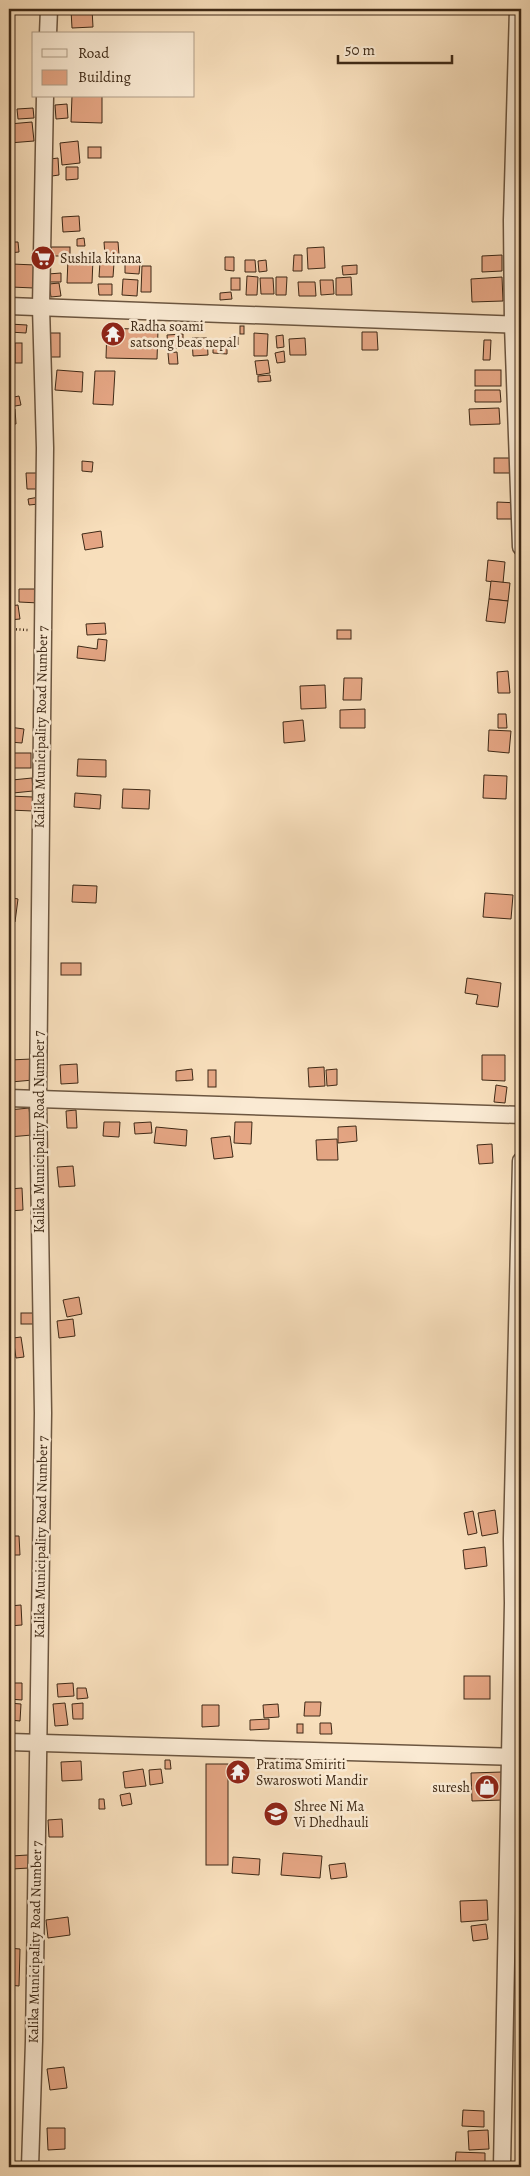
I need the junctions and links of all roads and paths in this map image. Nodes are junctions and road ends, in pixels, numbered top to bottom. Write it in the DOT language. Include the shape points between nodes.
graph roads {
  1 [pos="49,9"];
  2 [pos="518,9"];
  3 [pos="48,32"];
  4 [pos="45,98"];
  5 [pos="9,306"];
  6 [pos="41,307"];
  7 [pos="517,325"];
  8 [pos="521,547"];
  9 [pos="9,629"];
  10 [pos="42,630"];
  11 [pos="9,1098"];
  12 [pos="38,1098"];
  13 [pos="521,1115"];
  14 [pos="521,1161"];
  15 [pos="9,1742"];
  16 [pos="37,1743"];
  17 [pos="515,1757"];
  18 [pos="30,2167"];
  19 [pos="502,2167"];
  1 -- 3 [label="street"];
  2 -- 7 [label="street" via="512,220"];
  4 -- 6 [label="street, Kalika Municipality Road Number 7"];
  5 -- 6 [label="street"];
  6 -- 7 [label="street"];
  6 -- 10 [label="street, Kalika Municipality Road Number 7" via="45,448"];
  7 -- 8 [label="street"];
  9 -- 10 [label="path"];
  10 -- 12 [label="street, Kalika Municipality Road Number 7"];
  11 -- 12 [label="street"];
  12 -- 13 [label="street"];
  12 -- 16 [label="street, Kalika Municipality Road Number 7" via="42,1413"];
  14 -- 17 [label="street"];
  15 -- 16 [label="street"];
  16 -- 17 [label="street"];
  16 -- 18 [label="street, Kalika Municipality Road Number 7"];
  17 -- 19 [label="street"];
}
